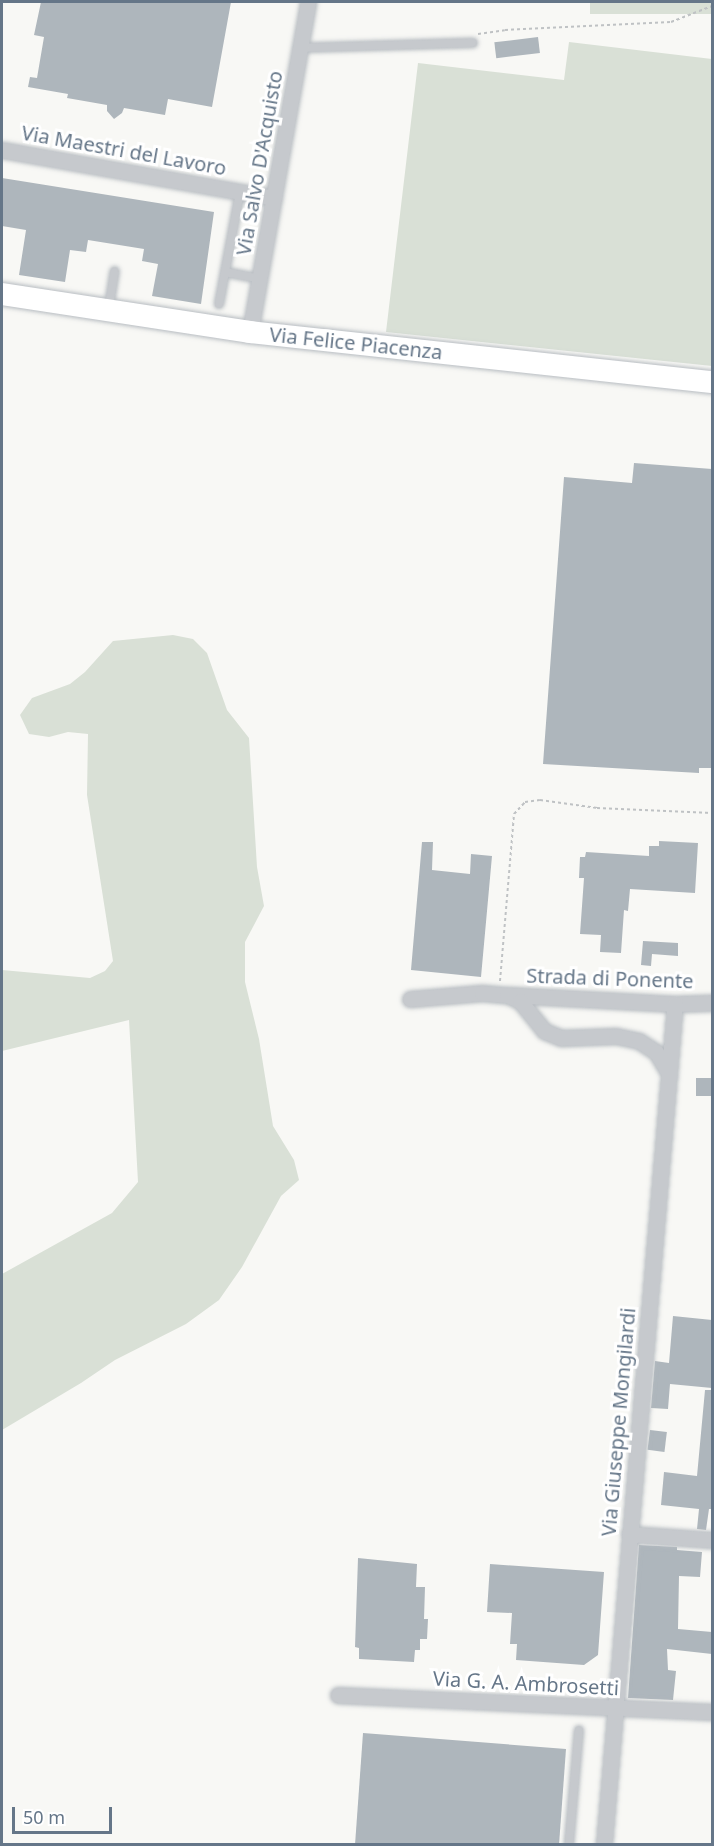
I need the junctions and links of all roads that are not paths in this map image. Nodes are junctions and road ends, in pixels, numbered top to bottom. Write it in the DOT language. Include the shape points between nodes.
graph roads {
  1 [pos="308,2"];
  2 [pos="473,43"];
  3 [pos="300,48"];
  4 [pos="2,150"];
  5 [pos="240,192"];
  6 [pos="274,198"];
  7 [pos="115,271"];
  8 [pos="225,272"];
  9 [pos="260,279"];
  10 [pos="2,294"];
  11 [pos="219,304"];
  12 [pos="108,312"];
  13 [pos="250,332"];
  14 [pos="712,382"];
  15 [pos="503,994"];
  16 [pos="410,999"];
  17 [pos="675,1004"];
  18 [pos="712,1004"];
  19 [pos="669,1074"];
  20 [pos="629,1534"];
  21 [pos="712,1540"];
  22 [pos="338,1695"];
  23 [pos="616,1708"];
  24 [pos="712,1712"];
  25 [pos="579,1730"];
  26 [pos="569,1845"];
  27 [pos="604,1845"];
  1 -- 3 [label="street, Via Salvo D'Acquisto"];
  2 -- 3 [label="lane"];
  3 -- 6 [label="street, Via Salvo D'Acquisto"];
  4 -- 5 [label="street, Via Maestri del Lavoro"];
  5 -- 6 [label="street, Via Maestri del Lavoro"];
  5 -- 8 [label="lane"];
  6 -- 9 [label="street, Via Salvo D'Acquisto"];
  7 -- 12 [label="lane"];
  8 -- 9 [label="lane"];
  8 -- 11 [label="lane"];
  9 -- 13 [label="street, Via Salvo D'Acquisto"];
  10 -- 12 [label="street, Via Felice Piacenza"];
  12 -- 13 [label="street, Via Felice Piacenza"];
  13 -- 14 [label="street, Via Felice Piacenza"];
  15 -- 16 [label="street, Strada di Ponente"];
  15 -- 17 [label="street, Strada di Ponente"];
  15 -- 19 [label="street, Strada di Ponente" via="520,1001 544,1031 561,1038 616,1036 639,1041 656,1052"];
  17 -- 18 [label="street, Strada di Ponente"];
  17 -- 19 [label="street, Via Giuseppe Mongilardi"];
  19 -- 20 [label="street, Via Giuseppe Mongilardi"];
  20 -- 21 [label="street"];
  20 -- 23 [label="street, Via Giuseppe Mongilardi"];
  22 -- 23 [label="street, Via G. A. Ambrosetti"];
  23 -- 24 [label="street, Via G. A. Ambrosetti"];
  23 -- 27 [label="street, Via Giuseppe Mongilardi"];
  25 -- 26 [label="lane"];
}
